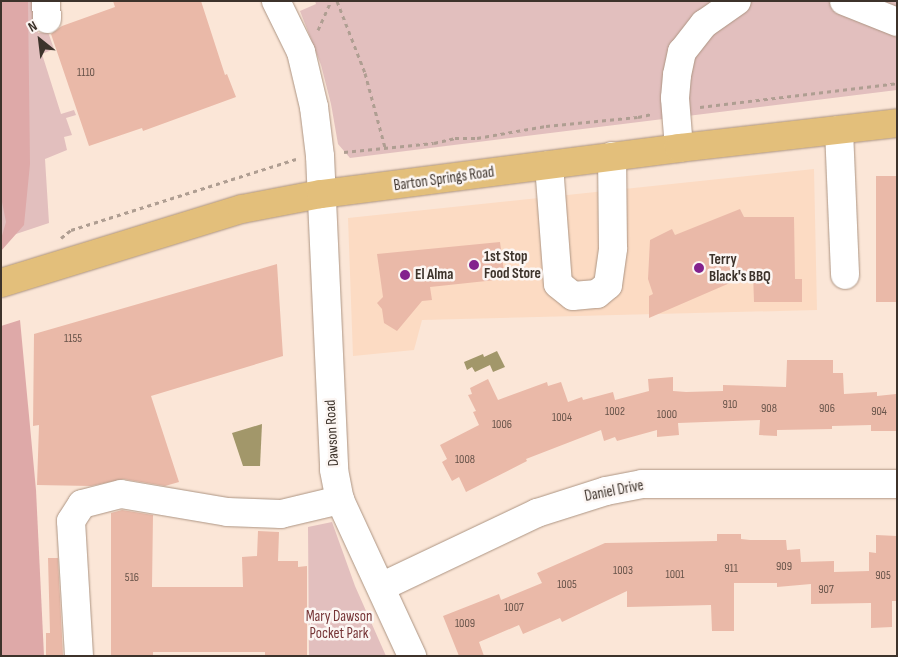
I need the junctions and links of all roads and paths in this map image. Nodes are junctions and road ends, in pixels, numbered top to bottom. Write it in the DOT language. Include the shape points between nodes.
graph roads {
  1 [pos="276,1"];
  2 [pos="332,1"];
  3 [pos="337,1"];
  4 [pos="737,1"];
  5 [pos="844,1"];
  6 [pos="897,22"];
  7 [pos="316,32"];
  8 [pos="897,83"];
  9 [pos="696,108"];
  10 [pos="655,114"];
  11 [pos="897,123"];
  12 [pos="839,130"];
  13 [pos="385,147"];
  14 [pos="679,148"];
  15 [pos="349,151"];
  16 [pos="612,156"];
  17 [pos="292,160"];
  18 [pos="549,165"];
  19 [pos="321,194"];
  20 [pos="71,230"];
  21 [pos="845,275"];
  22 [pos="3,282"];
  23 [pos="897,484"];
  24 [pos="340,500"];
  25 [pos="381,587"];
  26 [pos="79,656"];
  27 [pos="412,656"];
  1 -- 19 [label="street, Dawson Road" via="301,52 309,80 320,156"];
  2 -- 7 [label="path"];
  3 -- 13 [label="path" via="364,72"];
  4 -- 14 [label="street" via="704,24 682,52 675,98"];
  5 -- 6 [label="street"];
  8 -- 9 [label="path"];
  10 -- 13 [label="path"];
  11 -- 12 [label="main road, Barton Springs Road"];
  12 -- 14 [label="main road, Barton Springs Road"];
  12 -- 21 [label="street"];
  13 -- 15 [label="path"];
  14 -- 16 [label="main road, Barton Springs Road"];
  16 -- 18 [label="main road, Barton Springs Road"];
  16 -- 18 [label="street" via="613,248 608,285 597,294 573,296 558,284"];
  17 -- 20 [label="path"];
  18 -- 19 [label="main road, Barton Springs Road"];
  19 -- 22 [label="main road, Barton Springs Road" via="242,209"];
  19 -- 24 [label="street, Dawson Road" via="334,470"];
  23 -- 25 [label="street, Daniel Drive" via="642,484 606,491 537,513"];
  24 -- 25 [label="street, Dawson Road"];
  24 -- 26 [label="street" via="280,514 227,512 122,494 82,504 71,521"];
  25 -- 27 [label="street, Dawson Road"];
}
